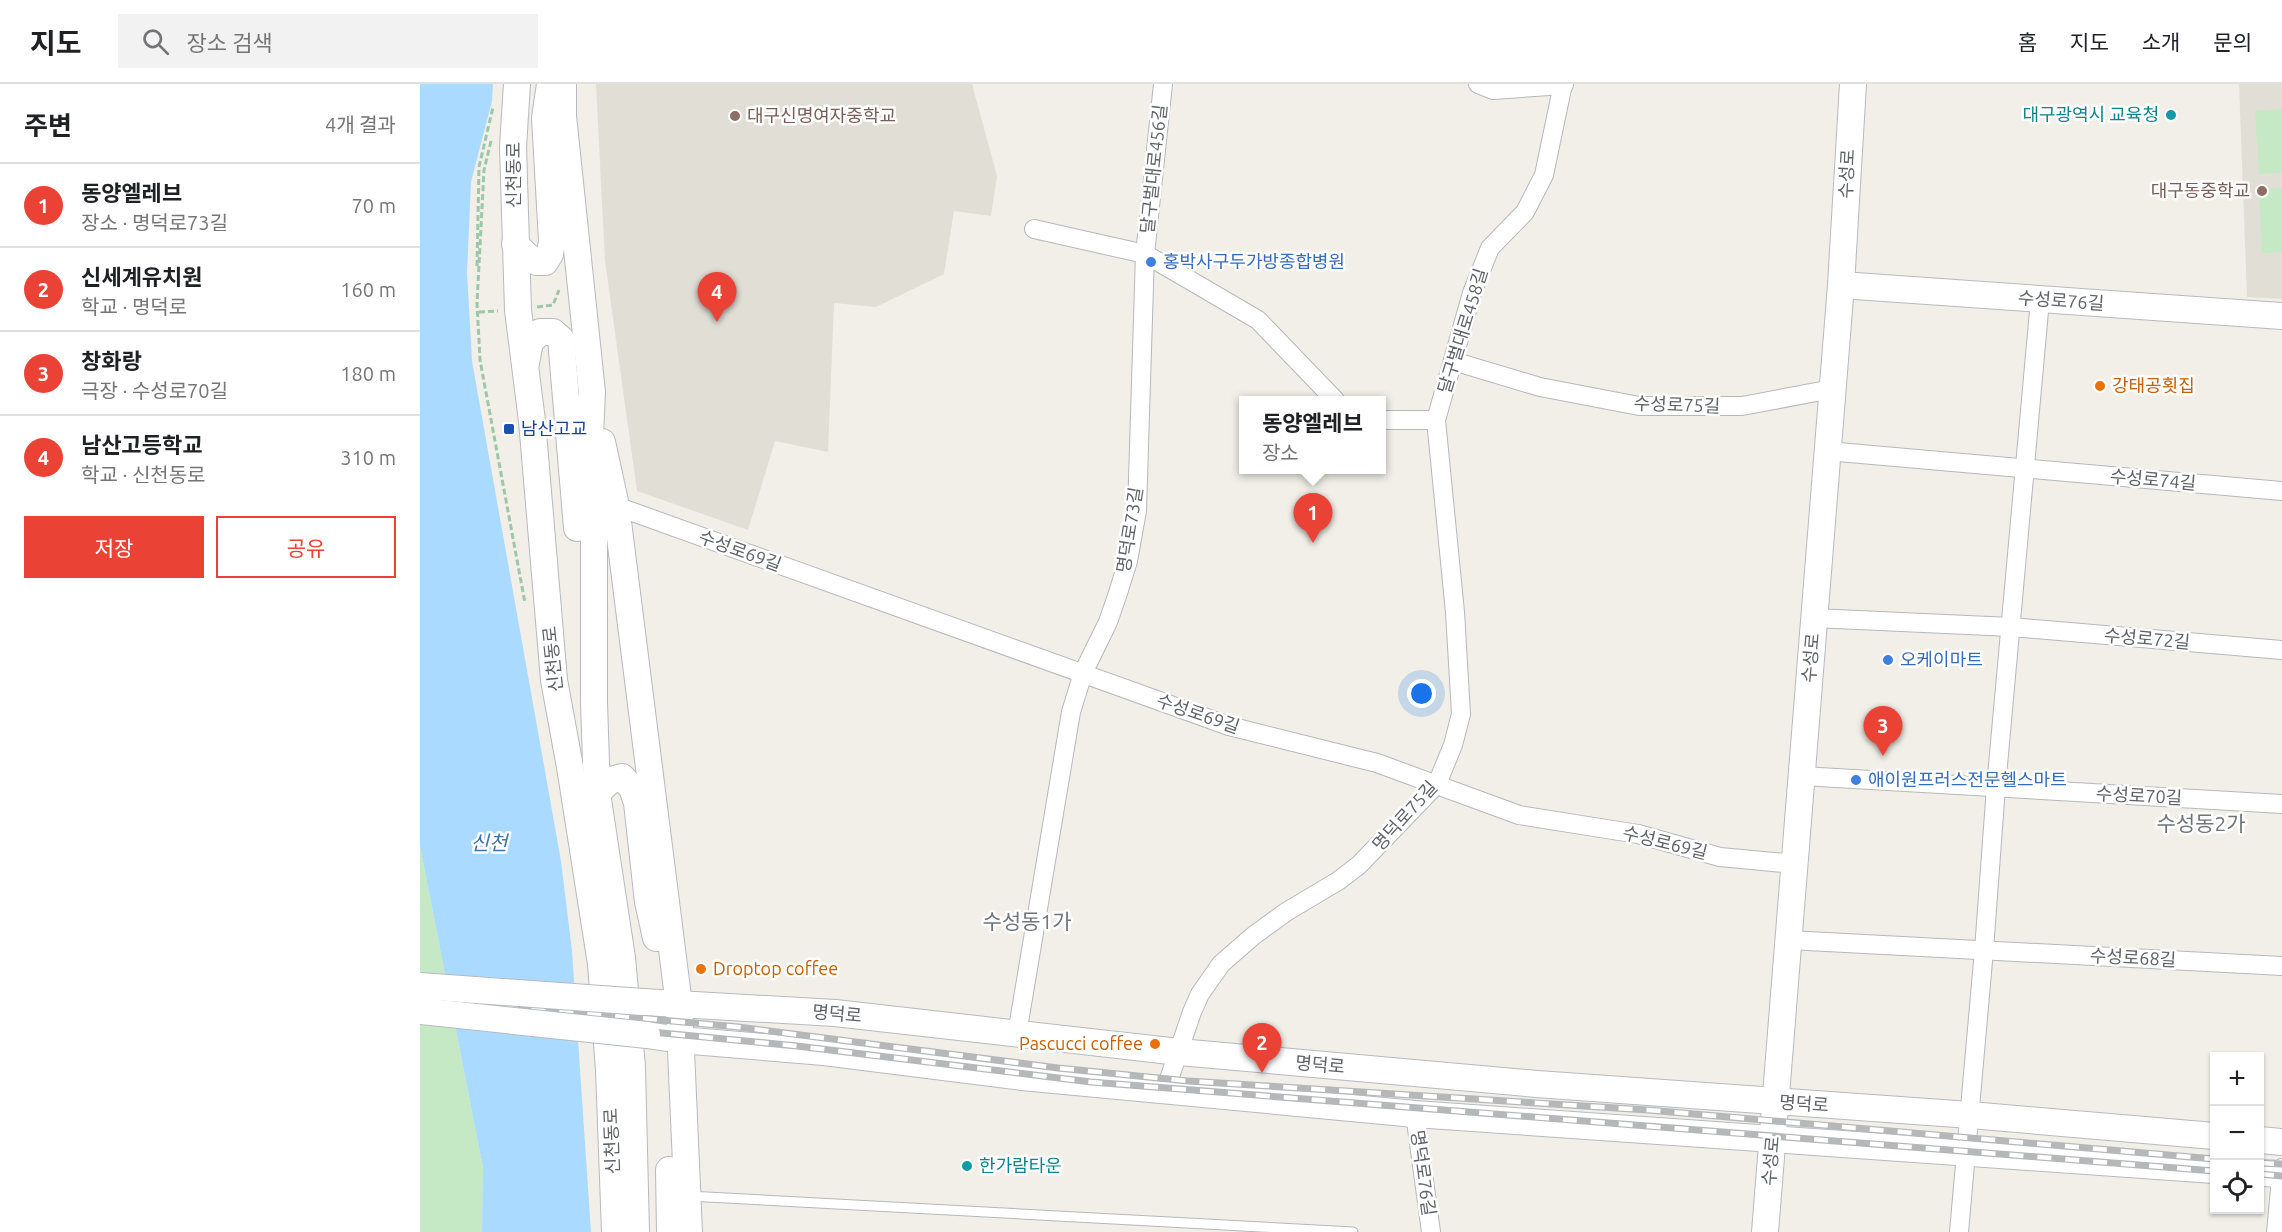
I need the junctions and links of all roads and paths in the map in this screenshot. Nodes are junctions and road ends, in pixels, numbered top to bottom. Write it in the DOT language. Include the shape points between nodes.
graph roads {
  1 [pos="517,84"];
  2 [pos="550,84"];
  3 [pos="563,84"];
  4 [pos="1163,84"];
  5 [pos="1478,84"];
  6 [pos="1853,84"];
  7 [pos="1563,85"];
  8 [pos="1034,229"];
  9 [pos="515,244"];
  10 [pos="1145,254"];
  11 [pos="1841,285"];
  12 [pos="2040,300"];
  13 [pos="2282,316"];
  14 [pos="1453,361"];
  15 [pos="525,368"];
  16 [pos="1832,389"];
  17 [pos="592,392"];
  18 [pos="1331,396"];
  19 [pos="1386,420"];
  20 [pos="1436,420"];
  21 [pos="1827,451"];
  22 [pos="2024,469"];
  23 [pos="2282,491"];
  24 [pos="616,506"];
  25 [pos="1814,618"];
  26 [pos="2012,627"];
  27 [pos="2282,650"];
  28 [pos="1083,673"];
  29 [pos="1802,776"];
  30 [pos="1437,784"];
  31 [pos="597,787"];
  32 [pos="1996,787"];
  33 [pos="2282,804"];
  34 [pos="1795,864"];
  35 [pos="1789,939"];
  36 [pos="1984,950"];
  37 [pos="2282,966"];
  38 [pos="420,986"];
  39 [pos="662,1004"];
  40 [pos="420,1011"];
  41 [pos="1017,1034"];
  42 [pos="664,1037"];
  43 [pos="1179,1052"];
  44 [pos="1165,1091"];
  45 [pos="1776,1102"];
  46 [pos="1415,1114"];
  47 [pos="1970,1115"];
  48 [pos="2210,1136"];
  49 [pos="1773,1139"];
  50 [pos="2264,1140"];
  51 [pos="2282,1142"];
  52 [pos="1966,1154"];
  53 [pos="2282,1168"];
  54 [pos="2210,1170"];
  55 [pos="2264,1173"];
  56 [pos="2282,1174"];
  57 [pos="688,1196"];
  58 [pos="1201,1228"];
  59 [pos="631,1229"];
  60 [pos="670,1232"];
  61 [pos="689,1232"];
  62 [pos="1353,1232"];
  63 [pos="1431,1232"];
  64 [pos="1765,1232"];
  65 [pos="1959,1232"];
  66 [pos="2276,1232"];
  1 -- 9 [label="main road, 신천동로" via="513,147"];
  2 -- 9 [label="main road" via="545,118 550,254 545,262 537,262"];
  3 -- 17 [label="main road, 신천동로" via="568,171"];
  4 -- 10 [label="street, 달구벌대로456길"];
  5 -- 7 [label="street" via="1493,90"];
  6 -- 11 [label="main road, 수성로"];
  7 -- 14 [label="street, 달구벌대로458길" via="1544,175 1525,212 1490,248 1472,293"];
  8 -- 10 [label="street"];
  9 -- 15 [label="main road, 신천동로"];
  10 -- 18 [label="street" via="1258,320"];
  10 -- 28 [label="street, 명덕로73길" via="1137,511 1117,596"];
  11 -- 12 [label="main road, 수성로76길"];
  11 -- 16 [label="main road, 수성로"];
  12 -- 13 [label="main road, 수성로76길"];
  12 -- 22 [label="street"];
  14 -- 16 [label="street, 수성로75길" via="1540,387 1639,406 1742,406"];
  14 -- 20 [label="street, 달구벌대로458길"];
  15 -- 31 [label="main road" via="530,342 540,332 553,332 561,339 576,522 576,710"];
  15 -- 59 [label="main road, 신천동로" via="554,680 601,964 609,1070"];
  16 -- 21 [label="main road, 수성로"];
  17 -- 24 [label="main road"];
  17 -- 31 [label="main road, 신천동로"];
  19 -- 20 [label="street"];
  20 -- 30 [label="street, 명덕로75길" via="1461,714"];
  21 -- 22 [label="street, 수성로74길"];
  21 -- 25 [label="main road, 수성로"];
  22 -- 23 [label="street, 수성로74길"];
  22 -- 26 [label="street"];
  24 -- 28 [label="street, 수성로69길"];
  24 -- 39 [label="main road"];
  25 -- 26 [label="street, 수성로72길"];
  25 -- 29 [label="main road, 수성로"];
  26 -- 27 [label="street, 수성로72길"];
  26 -- 32 [label="street"];
  28 -- 30 [label="street, 수성로69길" via="1229,726 1377,763"];
  28 -- 41 [label="street, 명덕로73길" via="1071,712"];
  29 -- 32 [label="street, 수성로70길"];
  29 -- 34 [label="main road, 수성로"];
  30 -- 34 [label="street, 수성로69길" via="1519,815 1638,834 1720,857"];
  30 -- 43 [label="street, 명덕로75길" via="1359,865 1278,918 1221,964 1200,994"];
  31 -- 39 [label="main road" via="622,777 633,788 657,944"];
  31 -- 59 [label="main road, 신천동로" via="622,958 632,1067"];
  32 -- 33 [label="street, 수성로70길"];
  32 -- 36 [label="street"];
  34 -- 35 [label="main road, 수성로"];
  35 -- 36 [label="street, 수성로68길"];
  35 -- 45 [label="main road, 수성로"];
  36 -- 37 [label="street, 수성로68길"];
  36 -- 47 [label="street"];
  38 -- 39 [label="main road, 명덕로, bridge"];
  39 -- 41 [label="main road, 명덕로" via="835,1013"];
  39 -- 42 [label="main road"];
  40 -- 42 [label="main road, 명덕로, bridge"];
  41 -- 43 [label="main road, 명덕로"];
  42 -- 44 [label="main road, 명덕로"];
  42 -- 57 [label="main road"];
  42 -- 60 [label="main road"];
  43 -- 44 [label="street, 명덕로75길"];
  43 -- 45 [label="main road, 명덕로"];
  44 -- 46 [label="main road, 명덕로"];
  45 -- 47 [label="main road, 명덕로"];
  45 -- 49 [label="main road, 수성로"];
  46 -- 49 [label="main road, 명덕로"];
  46 -- 63 [label="street, 명덕로76길"];
  47 -- 48 [label="main road, 명덕로"];
  47 -- 52 [label="street"];
  49 -- 52 [label="main road, 명덕로"];
  49 -- 64 [label="main road, 수성로"];
  50 -- 51 [label="main road"];
  52 -- 54 [label="main road, 명덕로"];
  52 -- 65 [label="street"];
  53 -- 56 [label="street"];
  55 -- 56 [label="main road"];
  56 -- 66 [label="street"];
  57 -- 58 [label="lane"];
  57 -- 61 [label="main road"];
  58 -- 62 [label="lane"];
}
